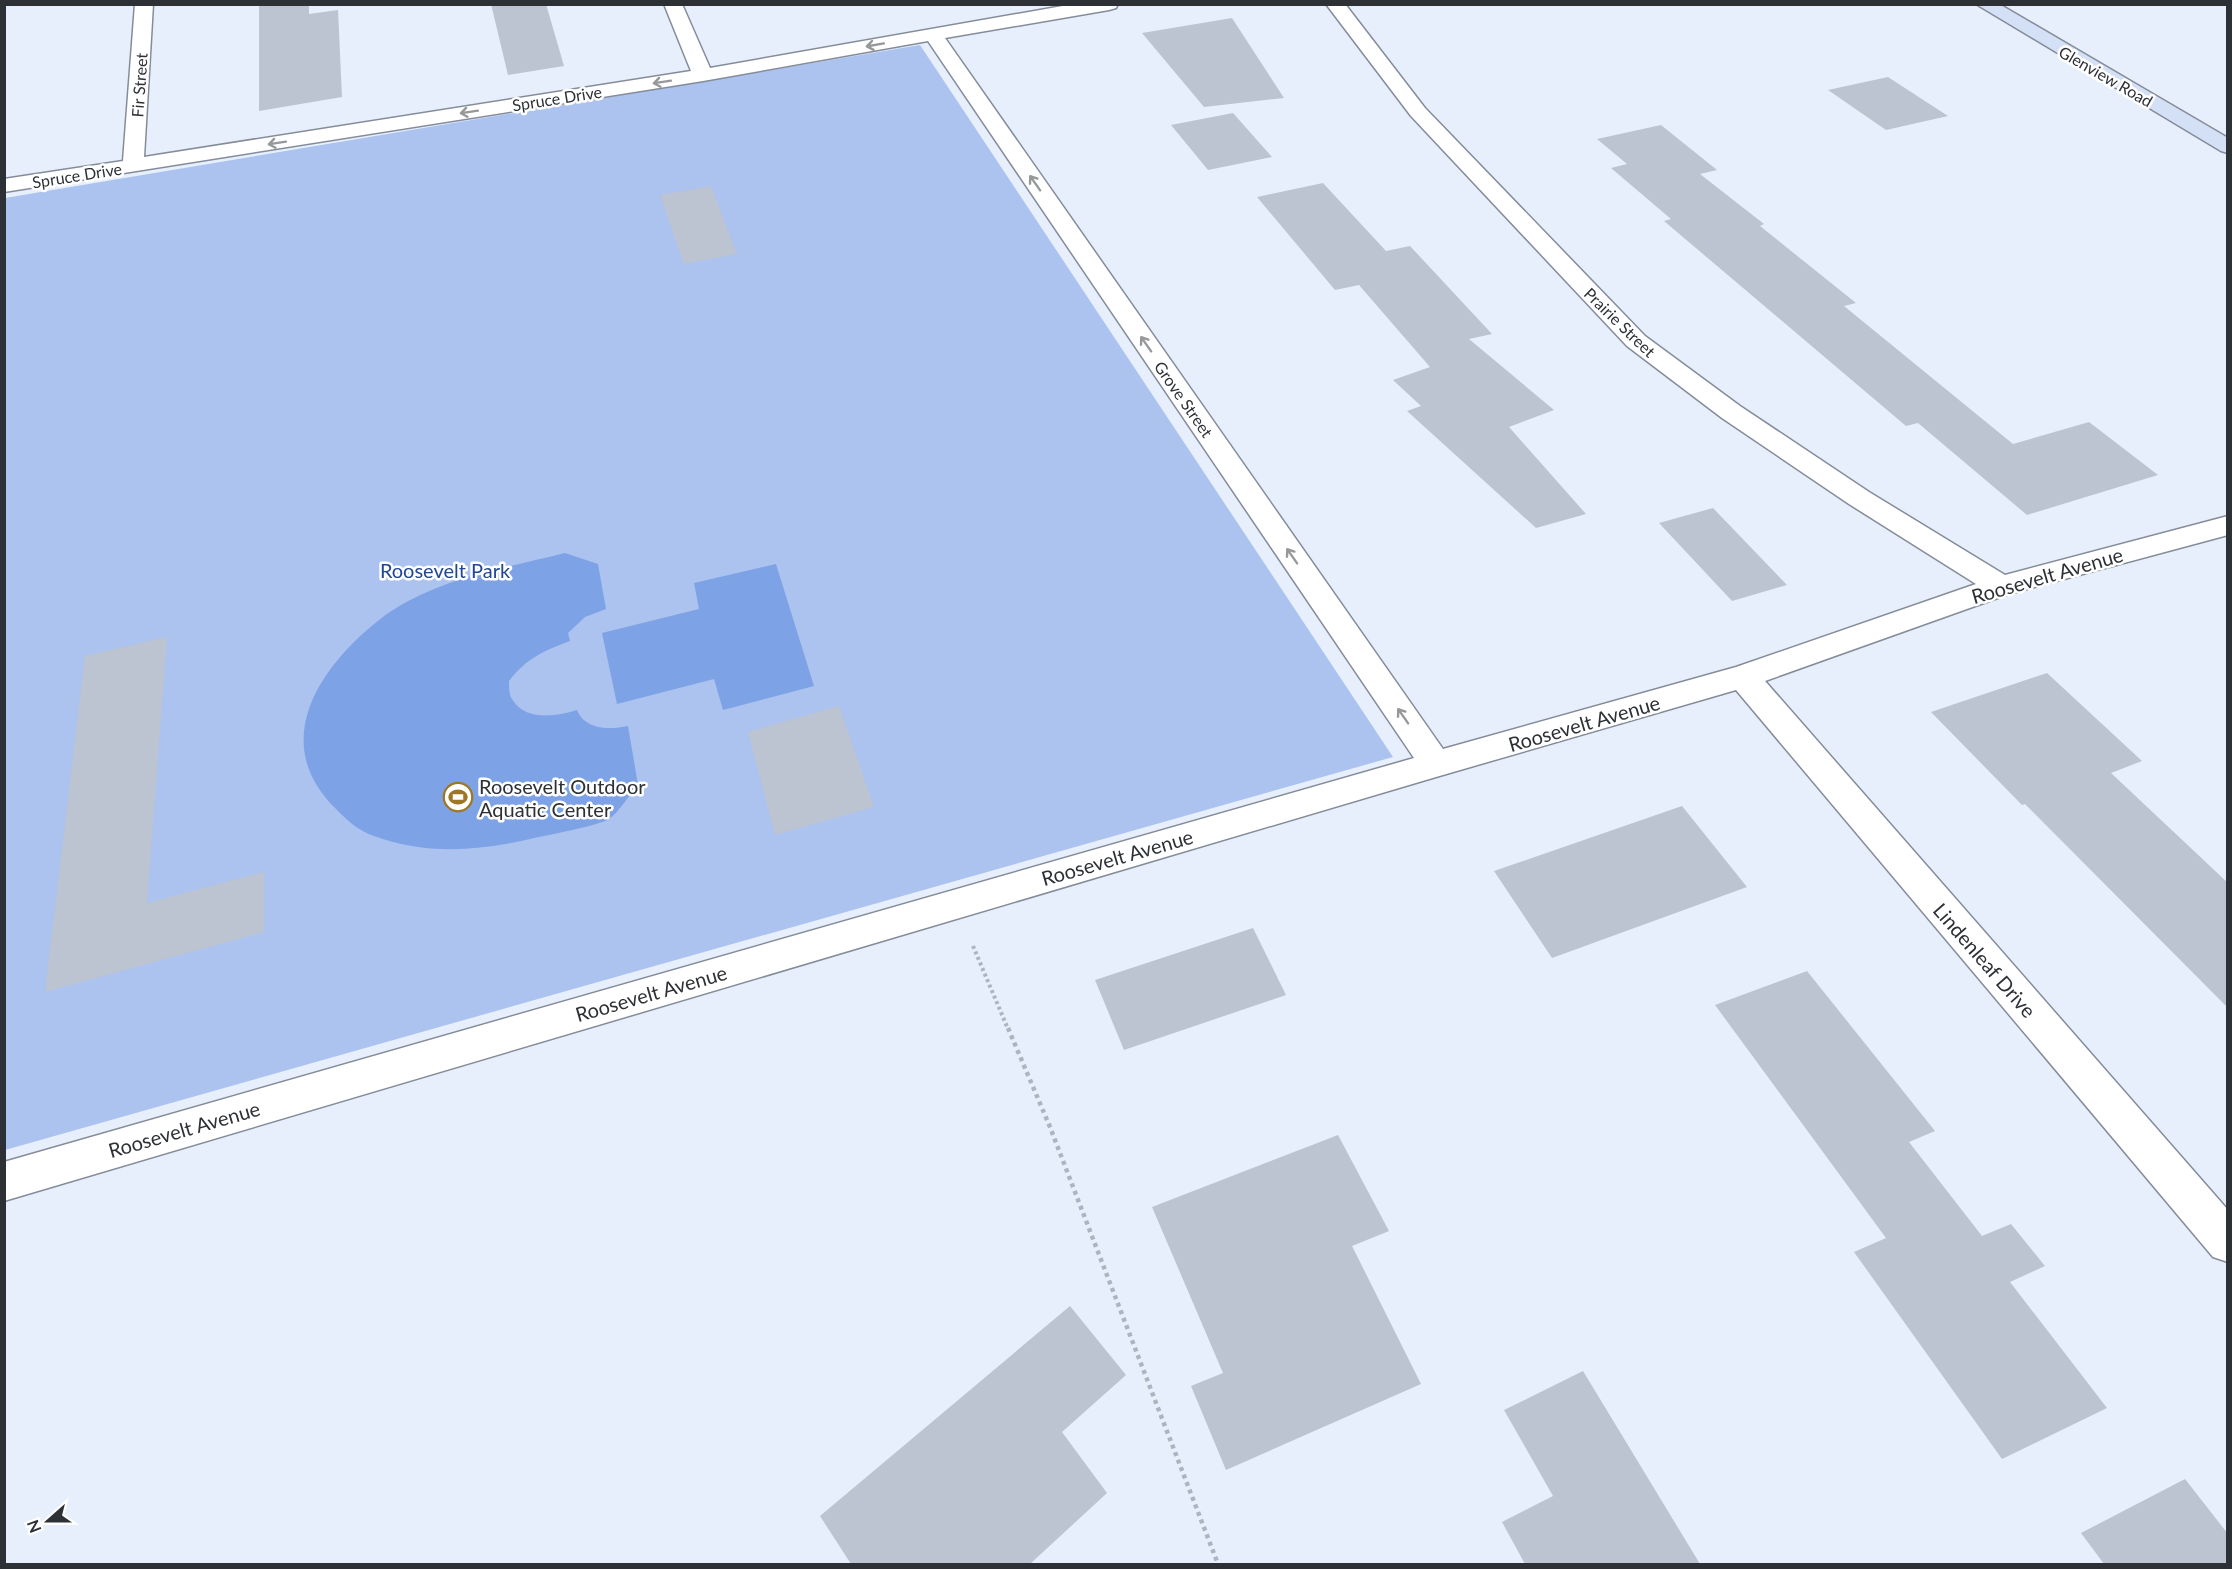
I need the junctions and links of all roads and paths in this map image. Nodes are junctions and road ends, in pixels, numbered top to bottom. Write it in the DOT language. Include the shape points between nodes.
graph roads {
  1 [pos="144,4"];
  2 [pos="673,4"];
  3 [pos="1109,4"];
  4 [pos="1335,4"];
  5 [pos="1985,4"];
  6 [pos="932,34"];
  7 [pos="703,75"];
  8 [pos="2228,147"];
  9 [pos="133,166"];
  10 [pos="4,186"];
  11 [pos="2228,525"];
  12 [pos="2001,586"];
  13 [pos="1743,678"];
  14 [pos="1436,764"];
  15 [pos="955,904"];
  16 [pos="4,1182"];
  17 [pos="2228,1242"];
  18 [pos="1218,1564"];
  1 -- 9 [label="street, Fir Street"];
  2 -- 7 [label="street"];
  3 -- 6 [label="street, Spruce Drive"];
  4 -- 12 [label="street, Prairie Street" via="1418,112 1636,341 1750,426"];
  5 -- 8 [label="main road, Glenview Road"];
  6 -- 7 [label="street, Spruce Drive, one-way"];
  14 -- 6 [label="street, Grove Street, one-way"];
  7 -- 9 [label="street, Spruce Drive, one-way"];
  9 -- 10 [label="street, Spruce Drive"];
  11 -- 12 [label="street, Roosevelt Avenue"];
  12 -- 13 [label="street, Roosevelt Avenue"];
  13 -- 14 [label="street, Roosevelt Avenue"];
  13 -- 17 [label="street, Lindenleaf Drive"];
  14 -- 15 [label="street, Roosevelt Avenue"];
  15 -- 16 [label="street, Roosevelt Avenue"];
  15 -- 18 [label="path" via="1050,1128"];
}
